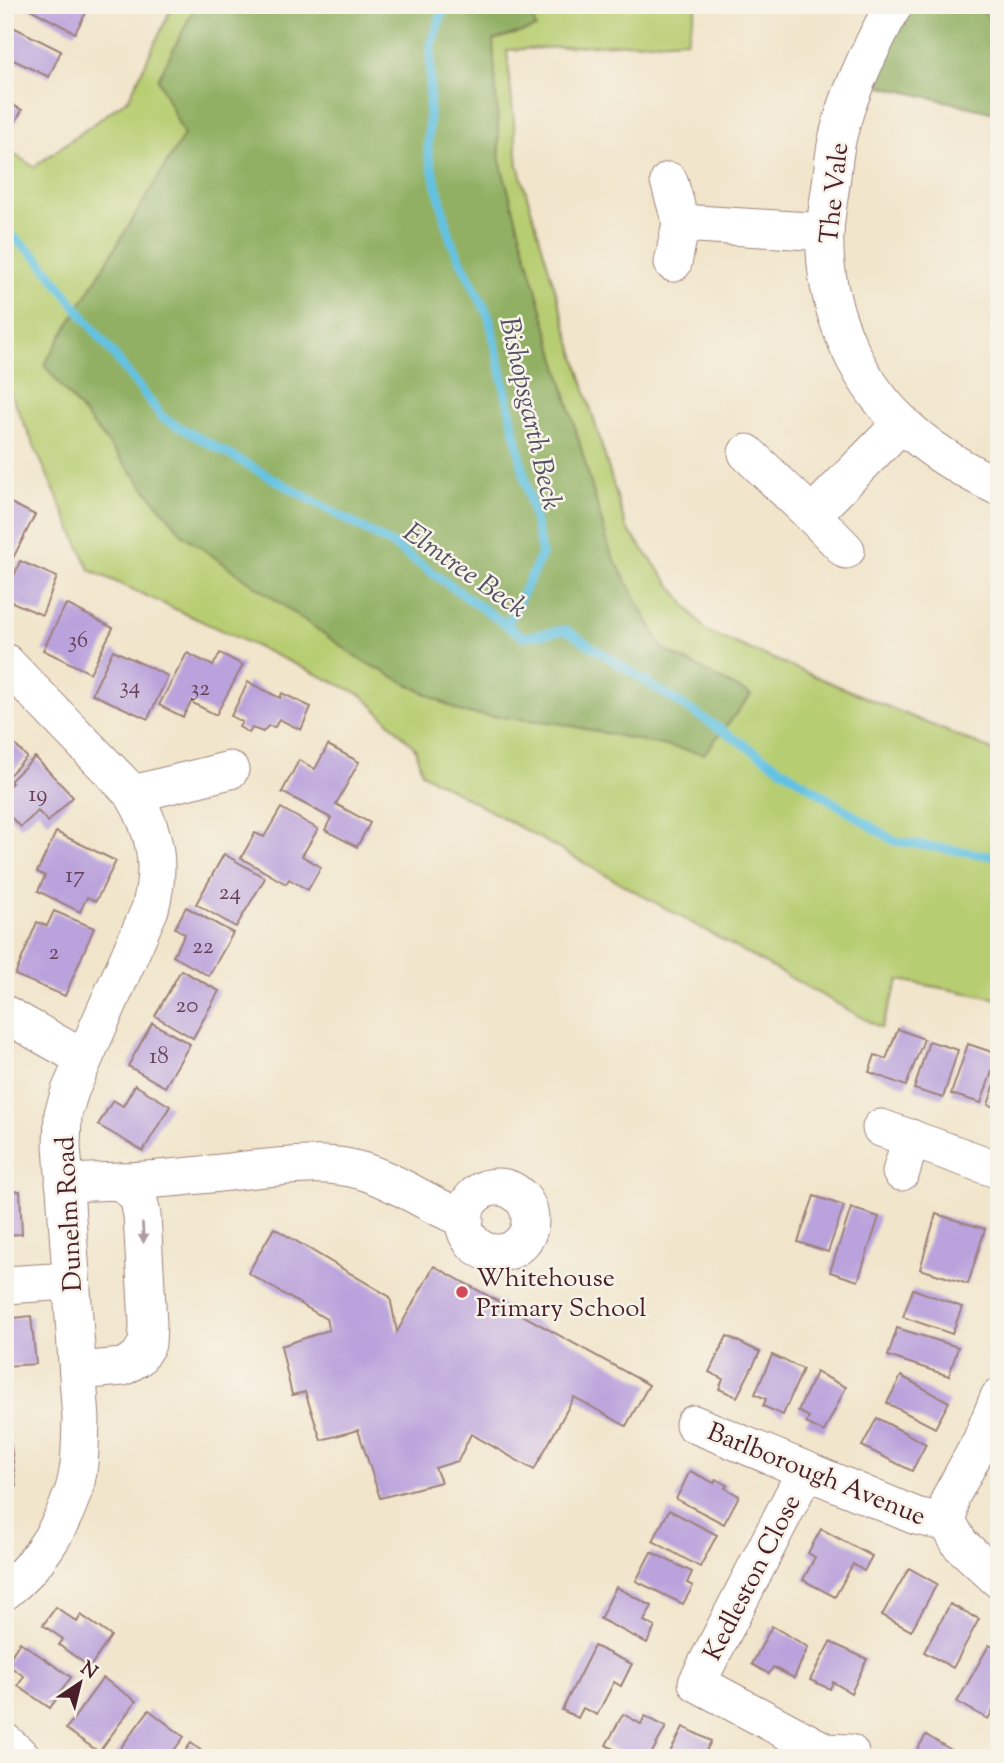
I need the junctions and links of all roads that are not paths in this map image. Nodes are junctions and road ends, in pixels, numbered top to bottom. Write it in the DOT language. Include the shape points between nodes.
graph roads {
  1 [pos="894,5"];
  2 [pos="669,181"];
  3 [pos="681,223"];
  4 [pos="825,232"];
  5 [pos="673,263"];
  6 [pos="902,423"];
  7 [pos="747,453"];
  8 [pos="999,487"];
  9 [pos="812,516"];
  10 [pos="846,551"];
  11 [pos="5,662"];
  12 [pos="230,770"];
  13 [pos="133,794"];
  14 [pos="5,1014"];
  15 [pos="83,1058"];
  16 [pos="898,1146"];
  17 [pos="999,1170"];
  18 [pos="120,1181"];
  19 [pos="64,1183"];
  20 [pos="465,1219"];
  21 [pos="71,1281"];
  22 [pos="5,1285"];
  23 [pos="78,1371"];
  24 [pos="999,1396"];
  25 [pos="694,1424"];
  26 [pos="806,1470"];
  27 [pos="948,1523"];
  28 [pos="999,1580"];
  29 [pos="5,1591"];
  30 [pos="5,1742"];
  31 [pos="850,1753"];
  32 [pos="23,1758"];
  1 -- 4 [label="street, The Vale" via="875,38 837,138"];
  2 -- 3 [label="street"];
  3 -- 4 [label="street"];
  3 -- 5 [label="street"];
  4 -- 6 [label="street, The Vale" via="828,274 841,326 855,360"];
  6 -- 8 [label="street, The Vale" via="976,477"];
  6 -- 9 [label="street"];
  7 -- 9 [label="street"];
  9 -- 10 [label="street"];
  11 -- 13 [label="street, Dunelm Road"];
  12 -- 13 [label="street"];
  13 -- 15 [label="street, Dunelm Road" via="153,838 156,886"];
  14 -- 15 [label="street"];
  15 -- 19 [label="street, Dunelm Road" via="63,1114"];
  16 -- 17 [label="street"];
  18 -- 19 [label="street"];
  18 -- 20 [label="street" via="332,1165 362,1171"];
  18 -- 23 [label="street, one-way" via="138,1196 142,1215 147,1344 138,1358 123,1367"];
  19 -- 21 [label="street, Dunelm Road"];
  21 -- 22 [label="street"];
  21 -- 23 [label="street, Dunelm Road"];
  23 -- 29 [label="street, Dunelm Road" via="80,1451 73,1493 52,1538"];
  24 -- 27 [label="street" via="950,1498"];
  25 -- 26 [label="street, Barlborough Avenue"];
  26 -- 27 [label="street, Barlborough Avenue" via="916,1516"];
  26 -- 31 [label="street, Kedleston Close" via="684,1676 826,1752"];
  27 -- 28 [label="street, Barlborough Avenue" via="960,1544"];
  30 -- 32 [label="street"];
}
